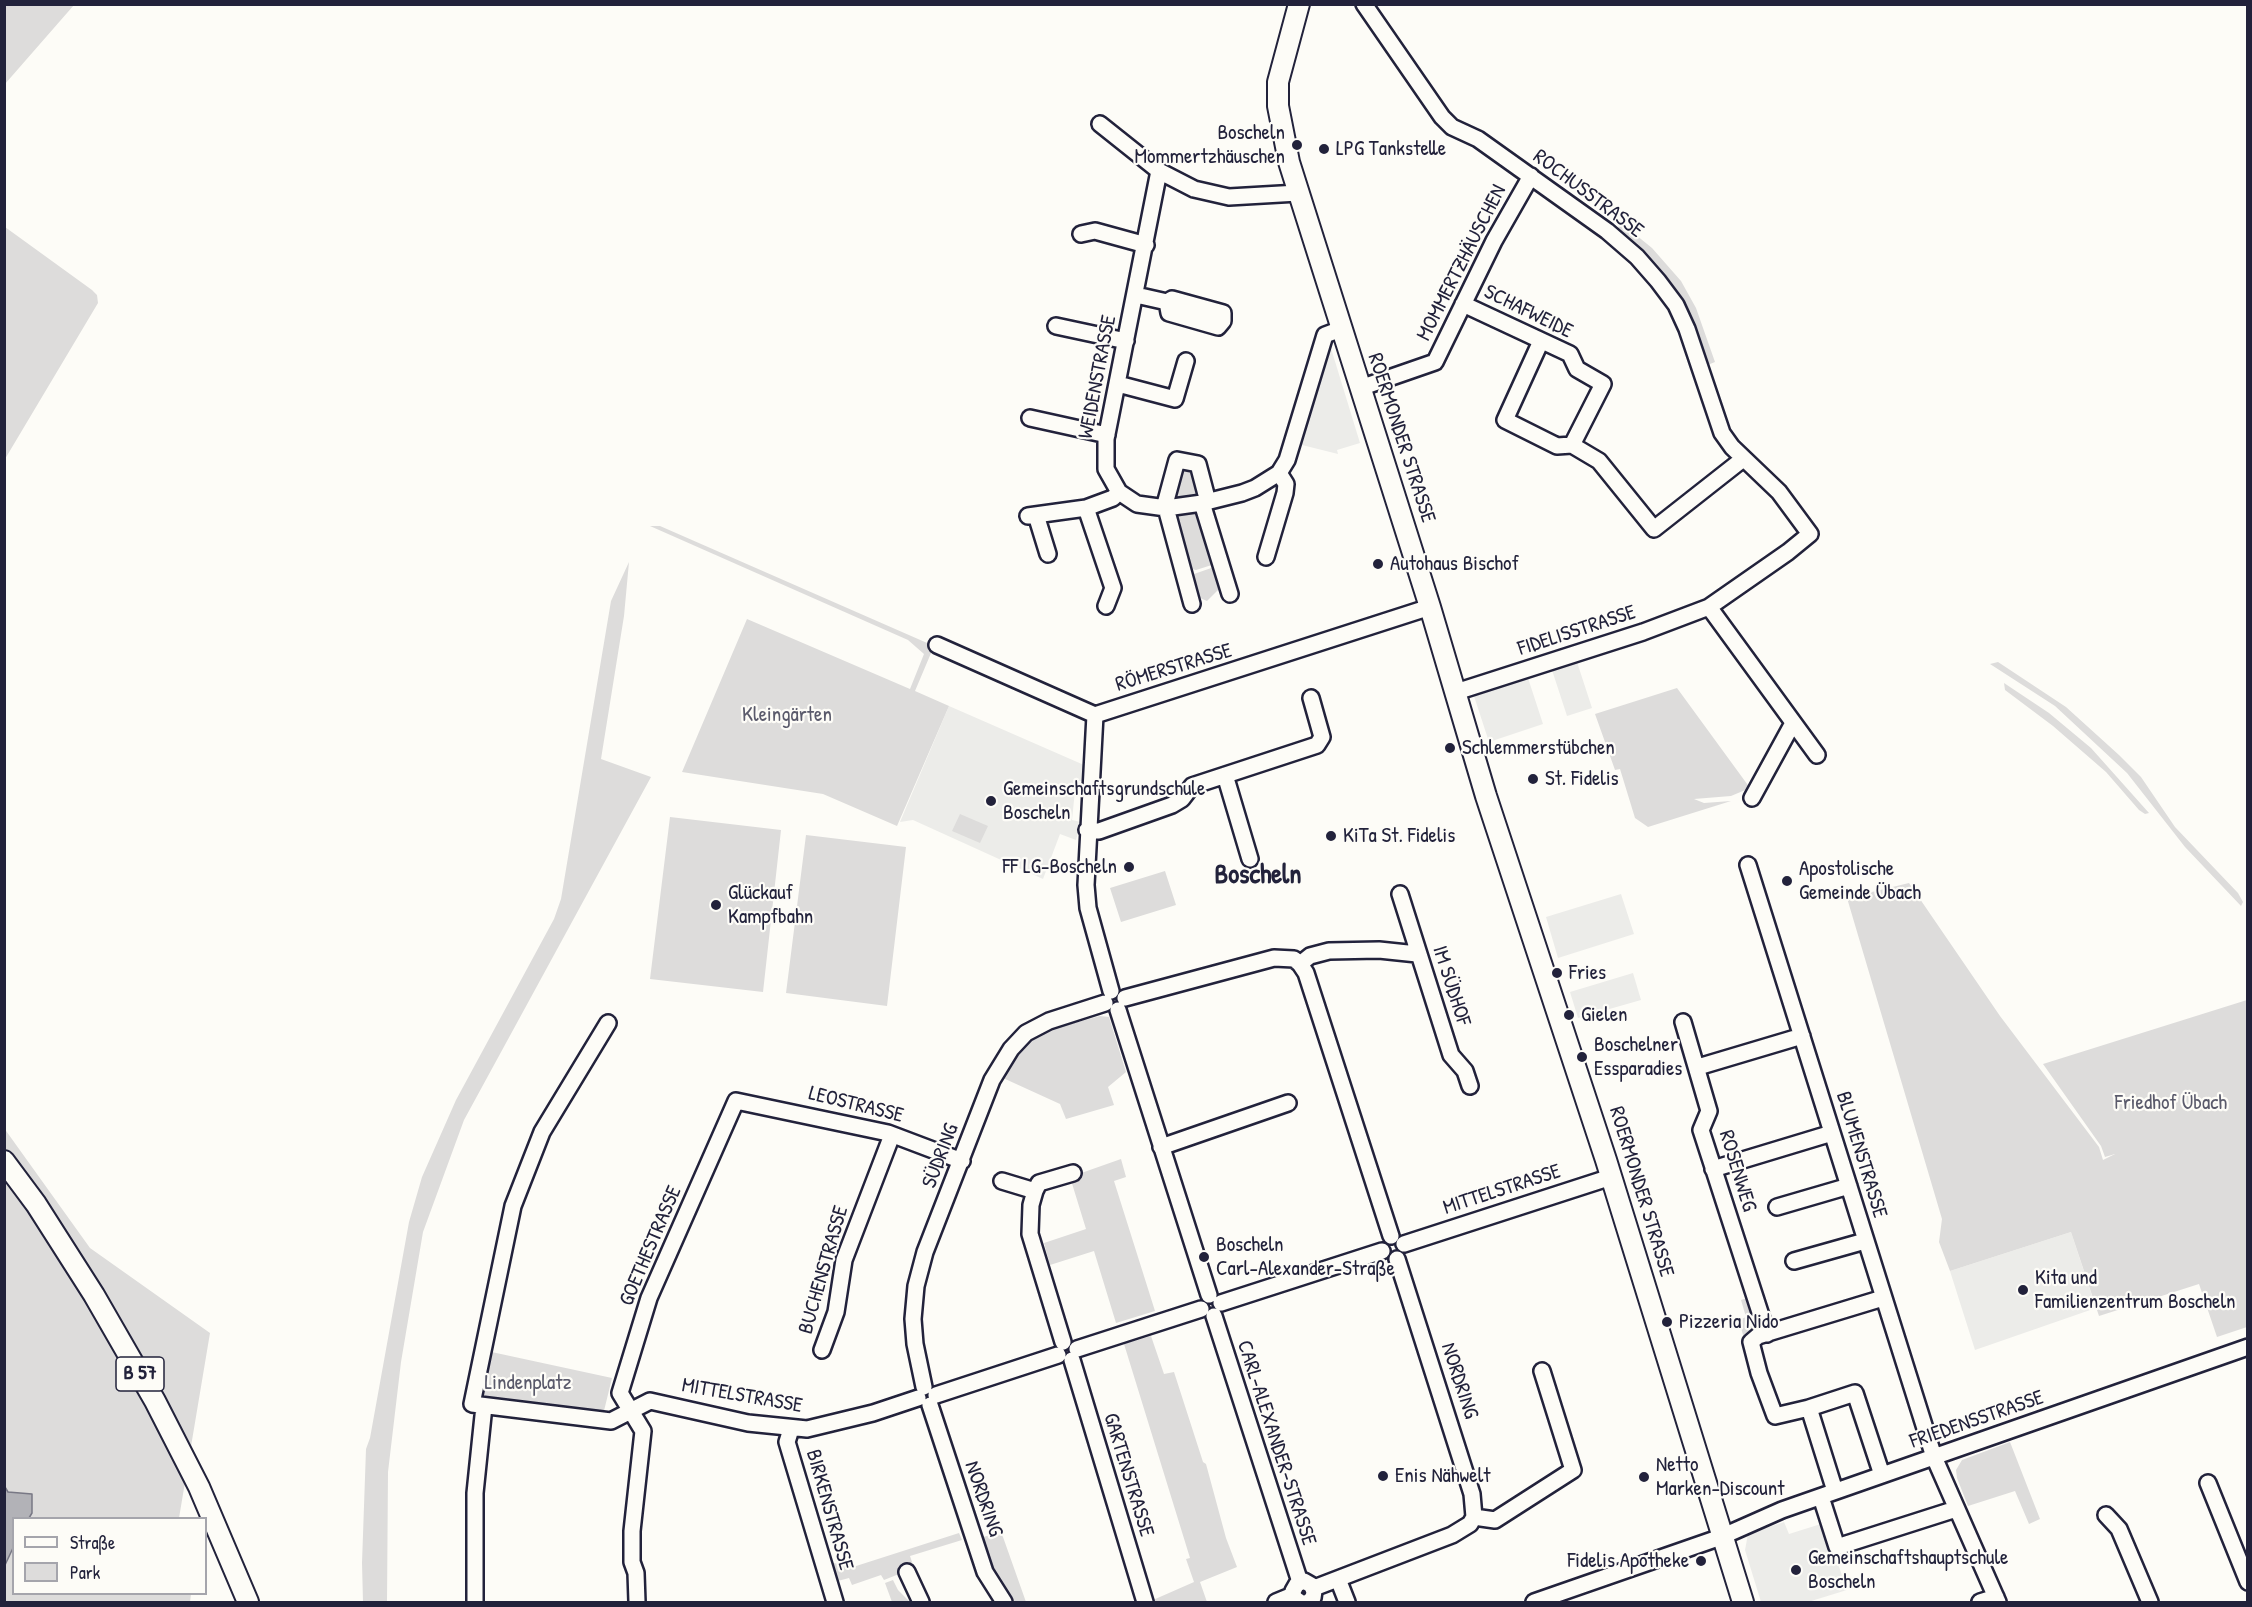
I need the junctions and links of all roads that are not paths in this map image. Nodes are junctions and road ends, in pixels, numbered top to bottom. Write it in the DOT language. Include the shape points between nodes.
graph roads {
  1 [pos="1299,4"];
  2 [pos="1364,4"];
  3 [pos="1100,124"];
  4 [pos="1159,171"];
  5 [pos="1531,176"];
  6 [pos="1298,193"];
  7 [pos="1081,234"];
  8 [pos="1146,245"];
  9 [pos="1136,295"];
  10 [pos="1167,302"];
  11 [pos="1463,304"];
  12 [pos="1056,326"];
  13 [pos="1341,329"];
  14 [pos="1126,341"];
  15 [pos="1541,341"];
  16 [pos="1186,361"];
  17 [pos="1118,384"];
  18 [pos="1360,388"];
  19 [pos="1030,418"];
  20 [pos="1107,435"];
  21 [pos="1572,445"];
  22 [pos="1743,459"];
  23 [pos="1279,472"];
  24 [pos="1119,492"];
  25 [pos="1205,502"];
  26 [pos="1086,508"];
  27 [pos="1165,508"];
  28 [pos="1810,534"];
  29 [pos="1048,554"];
  30 [pos="1266,556"];
  31 [pos="1230,594"];
  32 [pos="1192,604"];
  33 [pos="1106,606"];
  34 [pos="1430,607"];
  35 [pos="1709,607"];
  36 [pos="937,645"];
  37 [pos="1456,692"];
  38 [pos="1311,698"];
  39 [pos="1095,715"];
  40 [pos="1793,723"];
  41 [pos="1817,755"];
  42 [pos="1225,775"];
  43 [pos="1752,798"];
  44 [pos="1087,830"];
  45 [pos="1250,860"];
  46 [pos="1748,865"];
  47 [pos="1400,894"];
  48 [pos="1417,954"];
  49 [pos="1300,964"];
  50 [pos="1115,1000"];
  51 [pos="1683,1022"];
  52 [pos="608,1023"];
  53 [pos="1802,1036"];
  54 [pos="1698,1067"];
  55 [pos="1470,1086"];
  56 [pos="736,1101"];
  57 [pos="1288,1103"];
  58 [pos="1832,1133"];
  59 [pos="892,1135"];
  60 [pos="1161,1147"];
  61 [pos="4,1161"];
  62 [pos="962,1161"];
  63 [pos="1713,1169"];
  64 [pos="1073,1173"];
  65 [pos="1611,1177"];
  66 [pos="1002,1181"];
  67 [pos="1849,1186"];
  68 [pos="1035,1191"];
  69 [pos="1777,1207"];
  70 [pos="1391,1236"];
  71 [pos="1865,1241"];
  72 [pos="1404,1244"];
  73 [pos="1382,1251"];
  74 [pos="1397,1259"];
  75 [pos="1794,1261"];
  76 [pos="1883,1298"];
  77 [pos="1211,1306"];
  78 [pos="1767,1334"];
  79 [pos="2247,1347"];
  80 [pos="822,1350"];
  81 [pos="1067,1352"];
  82 [pos="1542,1371"];
  83 [pos="927,1396"];
  84 [pos="484,1406"];
  85 [pos="1809,1408"];
  86 [pos="630,1410"];
  87 [pos="791,1429"];
  88 [pos="1934,1457"];
  89 [pos="1882,1475"];
  90 [pos="2208,1483"];
  91 [pos="1828,1494"];
  92 [pos="1956,1509"];
  93 [pos="2106,1515"];
  94 [pos="1474,1517"];
  95 [pos="1721,1537"];
  96 [pos="907,1572"];
  97 [pos="1338,1579"];
  98 [pos="2247,1582"];
  99 [pos="1303,1594"];
  100 [pos="1576,1595"];
  101 [pos="1997,1600"];
  102 [pos="248,1602"];
  103 [pos="475,1602"];
  104 [pos="637,1602"];
  105 [pos="835,1602"];
  106 [pos="921,1602"];
  107 [pos="1004,1602"];
  108 [pos="1145,1602"];
  109 [pos="1276,1602"];
  110 [pos="1347,1602"];
  111 [pos="1534,1602"];
  112 [pos="1743,1602"];
  113 [pos="1980,1602"];
  114 [pos="2150,1602"];
  1 -- 6 [label="main road, ROERMONDER STRASSE" via="1280,67 1278,93 1282,134"];
  2 -- 5 [label="street, ROCHUSSTRASSE" via="1442,117"];
  3 -- 4 [label="street"];
  4 -- 6 [label="street" via="1194,189 1229,197"];
  4 -- 8 [label="street, WEIDENSTRASSE"];
  5 -- 11 [label="street, MOMMERTZHÄUSCHEN"];
  5 -- 22 [label="street, ROCHUSSTRASSE" via="1637,256 1676,305 1722,433"];
  6 -- 13 [label="main road, ROERMONDER STRASSE"];
  7 -- 8 [label="street" via="1095,231"];
  8 -- 9 [label="street, WEIDENSTRASSE"];
  9 -- 10 [label="street"];
  9 -- 14 [label="street, WEIDENSTRASSE"];
  11 -- 15 [label="street, SCHAFWEIDE"];
  11 -- 18 [label="street, MOMMERTZHÄUSCHEN" via="1435,362"];
  12 -- 14 [label="street"];
  13 -- 18 [label="main road, ROERMONDER STRASSE"];
  13 -- 23 [label="street" via="1325,335 1287,460"];
  14 -- 17 [label="street, WEIDENSTRASSE"];
  15 -- 21 [label="street, SCHAFWEIDE" via="1570,354 1577,369 1603,384"];
  15 -- 21 [label="street" via="1505,420 1557,446"];
  16 -- 17 [label="street" via="1175,399"];
  17 -- 20 [label="street, WEIDENSTRASSE"];
  18 -- 34 [label="main road, ROERMONDER STRASSE"];
  19 -- 20 [label="street"];
  20 -- 24 [label="street, WEIDENSTRASSE" via="1104,458"];
  21 -- 22 [label="street" via="1599,461 1654,529"];
  22 -- 28 [label="street, ROCHUSSTRASSE" via="1779,492"];
  23 -- 25 [label="street" via="1255,488"];
  23 -- 30 [label="street" via="1286,484 1285,493"];
  24 -- 26 [label="street"];
  24 -- 27 [label="street" via="1137,504"];
  25 -- 27 [label="street"];
  25 -- 27 [label="street" via="1198,464 1177,460"];
  25 -- 31 [label="street"];
  26 -- 29 [label="street" via="1032,515"];
  26 -- 33 [label="street" via="1113,588"];
  27 -- 32 [label="street"];
  28 -- 35 [label="street, FIDELISSTRASSE"];
  34 -- 37 [label="main road, ROERMONDER STRASSE"];
  34 -- 39 [label="street, RÖMERSTRASSE"];
  35 -- 37 [label="street, FIDELISSTRASSE"];
  35 -- 40 [label="street"];
  36 -- 39 [label="street, RÖMERSTRASSE"];
  37 -- 65 [label="main road, ROERMONDER STRASSE" via="1486,796"];
  38 -- 42 [label="street" via="1322,737 1317,745"];
  39 -- 44 [label="street, CARL-ALEXANDER-STRASSE"];
  40 -- 41 [label="street"];
  40 -- 43 [label="street"];
  42 -- 44 [label="street" via="1191,786 1172,805 1099,831"];
  42 -- 45 [label="street"];
  44 -- 50 [label="street, CARL-ALEXANDER-STRASSE" via="1088,908"];
  46 -- 53 [label="street, BLUMENSTRASSE"];
  47 -- 48 [label="street, IM SÜDHOF"];
  48 -- 49 [label="street" via="1329,951 1310,956"];
  48 -- 55 [label="street, IM SÜDHOF" via="1451,1055 1465,1071"];
  49 -- 50 [label="street, SÜDRING" via="1285,957 1274,958"];
  49 -- 70 [label="street"];
  50 -- 60 [label="street, CARL-ALEXANDER-STRASSE"];
  50 -- 62 [label="street, SÜDRING" via="1043,1024 1018,1041 992,1080"];
  51 -- 54 [label="street, ROSENWEG"];
  52 -- 84 [label="street" via="542,1132 512,1208 472,1404"];
  53 -- 54 [label="street"];
  53 -- 58 [label="street, BLUMENSTRASSE"];
  54 -- 63 [label="street, ROSENWEG" via="1709,1111 1701,1130"];
  56 -- 59 [label="street, LEOSTRASSE" via="829,1118"];
  56 -- 86 [label="street, GOETHESTRASSE" via="649,1298 620,1392"];
  57 -- 60 [label="street"];
  58 -- 63 [label="street"];
  58 -- 67 [label="street, BLUMENSTRASSE"];
  59 -- 62 [label="street, LEOSTRASSE"];
  59 -- 80 [label="street, BUCHENSTRASSE" via="844,1260 837,1312"];
  60 -- 77 [label="street, CARL-ALEXANDER-STRASSE"];
  61 -- 102 [label="main road, B 57" via="94,1295 155,1401 199,1487"];
  62 -- 83 [label="street, SÜDRING" via="925,1252 916,1286 915,1344"];
  63 -- 78 [label="street, ROSENWEG"];
  64 -- 68 [label="street" via="1039,1183"];
  65 -- 72 [label="street, MITTELSTRASSE"];
  65 -- 95 [label="main road, ROERMONDER STRASSE"];
  66 -- 68 [label="street"];
  67 -- 69 [label="street"];
  67 -- 71 [label="street, BLUMENSTRASSE"];
  68 -- 81 [label="street, GARTENSTRASSE" via="1030,1234"];
  70 -- 72 [label="street"];
  70 -- 73 [label="street" via="1384,1241"];
  71 -- 75 [label="street"];
  71 -- 76 [label="street, BLUMENSTRASSE"];
  72 -- 74 [label="street" via="1403,1254"];
  73 -- 74 [label="street" via="1386,1257"];
  73 -- 77 [label="street, MITTELSTRASSE"];
  74 -- 94 [label="street, NORDRING" via="1472,1494"];
  76 -- 78 [label="street"];
  76 -- 88 [label="street, BLUMENSTRASSE"];
  77 -- 81 [label="street, MITTELSTRASSE"];
  77 -- 99 [label="street, CARL-ALEXANDER-STRASSE"];
  78 -- 85 [label="street" via="1753,1339 1751,1346 1771,1411 1781,1416"];
  79 -- 88 [label="street, FRIEDENSSTRASSE"];
  81 -- 83 [label="street, MITTELSTRASSE"];
  81 -- 108 [label="street, GARTENSTRASSE"];
  82 -- 94 [label="street" via="1573,1470 1495,1520"];
  83 -- 87 [label="street, MITTELSTRASSE" via="855,1418"];
  83 -- 107 [label="street, NORDRING" via="986,1572"];
  84 -- 86 [label="street" via="611,1421"];
  84 -- 103 [label="street" via="475,1493"];
  85 -- 89 [label="street" via="1855,1393"];
  85 -- 91 [label="street"];
  86 -- 87 [label="street, MITTELSTRASSE" via="650,1401"];
  86 -- 104 [label="street, GOETHESTRASSE" via="643,1431 632,1531"];
  87 -- 105 [label="street, BIRKENSTRASSE" via="788,1442"];
  88 -- 89 [label="street, FRIEDENSSTRASSE"];
  88 -- 92 [label="street, BLUMENSTRASSE"];
  89 -- 91 [label="street, FRIEDENSSTRASSE"];
  90 -- 98 [label="street"];
  91 -- 92 [label="street" via="1837,1547"];
  91 -- 95 [label="street, FRIEDENSSTRASSE"];
  92 -- 101 [label="street, BLUMENSTRASSE"];
  93 -- 114 [label="street" via="2119,1529"];
  94 -- 97 [label="street" via="1452,1535"];
  95 -- 100 [label="street, FRIEDENSSTRASSE"];
  95 -- 112 [label="main road, ROERMONDER STRASSE"];
  96 -- 106 [label="street"];
  97 -- 99 [label="street"];
  97 -- 110 [label="street"];
  99 -- 109 [label="street"];
  100 -- 111 [label="street, FRIEDENSSTRASSE"];
  101 -- 113 [label="street"];
}
